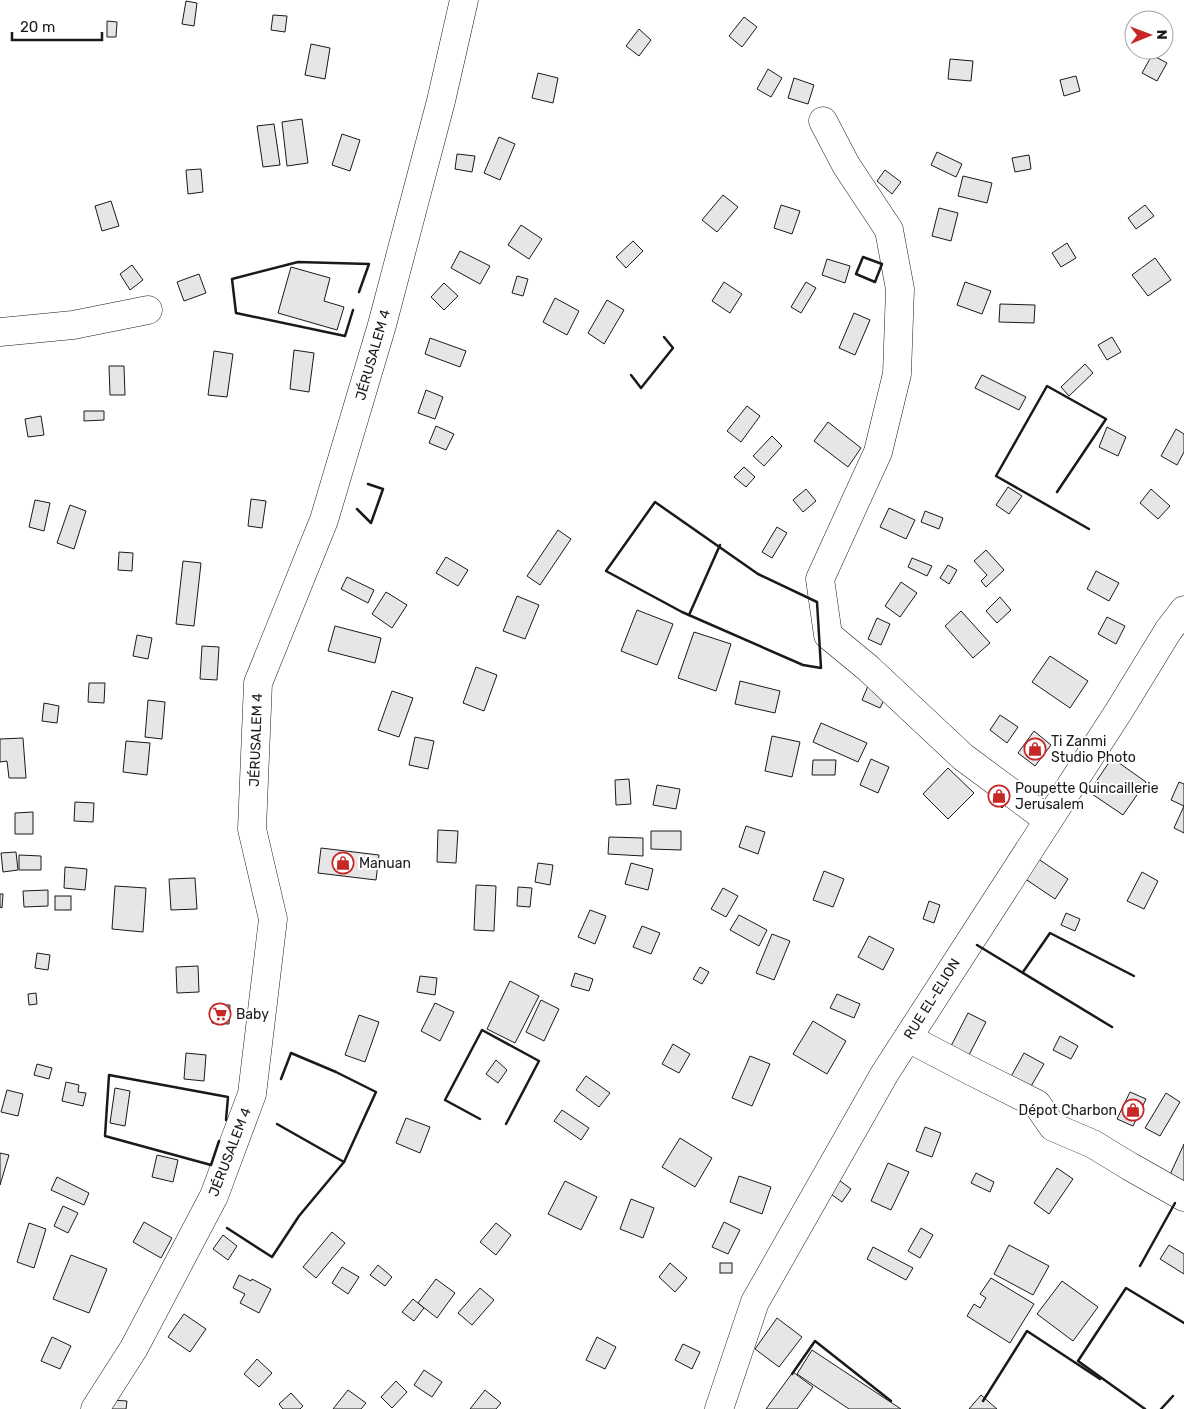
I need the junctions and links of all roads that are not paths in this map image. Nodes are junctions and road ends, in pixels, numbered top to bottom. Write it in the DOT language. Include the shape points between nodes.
graph roads {
  1 [pos="464,0"];
  2 [pos="823,121"];
  3 [pos="148,310"];
  4 [pos="0,332"];
  5 [pos="1184,610"];
  6 [pos="1048,820"];
  7 [pos="908,1038"];
  8 [pos="1184,1197"];
  9 [pos="94,1409"];
  10 [pos="719,1409"];
  1 -- 9 [label="street, JÉRUSALEM 4" via="389,297 324,520 258,683 252,829 272,920 252,1094 214,1196 134,1348"];
  2 -- 6 [label="street" via="846,165 889,230 900,289 897,374 878,452 820,579 828,635 963,757"];
  3 -- 4 [label="street" via="73,325"];
  5 -- 6 [label="street, RUE EL-ELION"];
  6 -- 7 [label="street, RUE EL-ELION"];
  7 -- 8 [label="street" via="1037,1104 1053,1127 1094,1144"];
  7 -- 10 [label="street, RUE EL-ELION" via="755,1302"];
}
